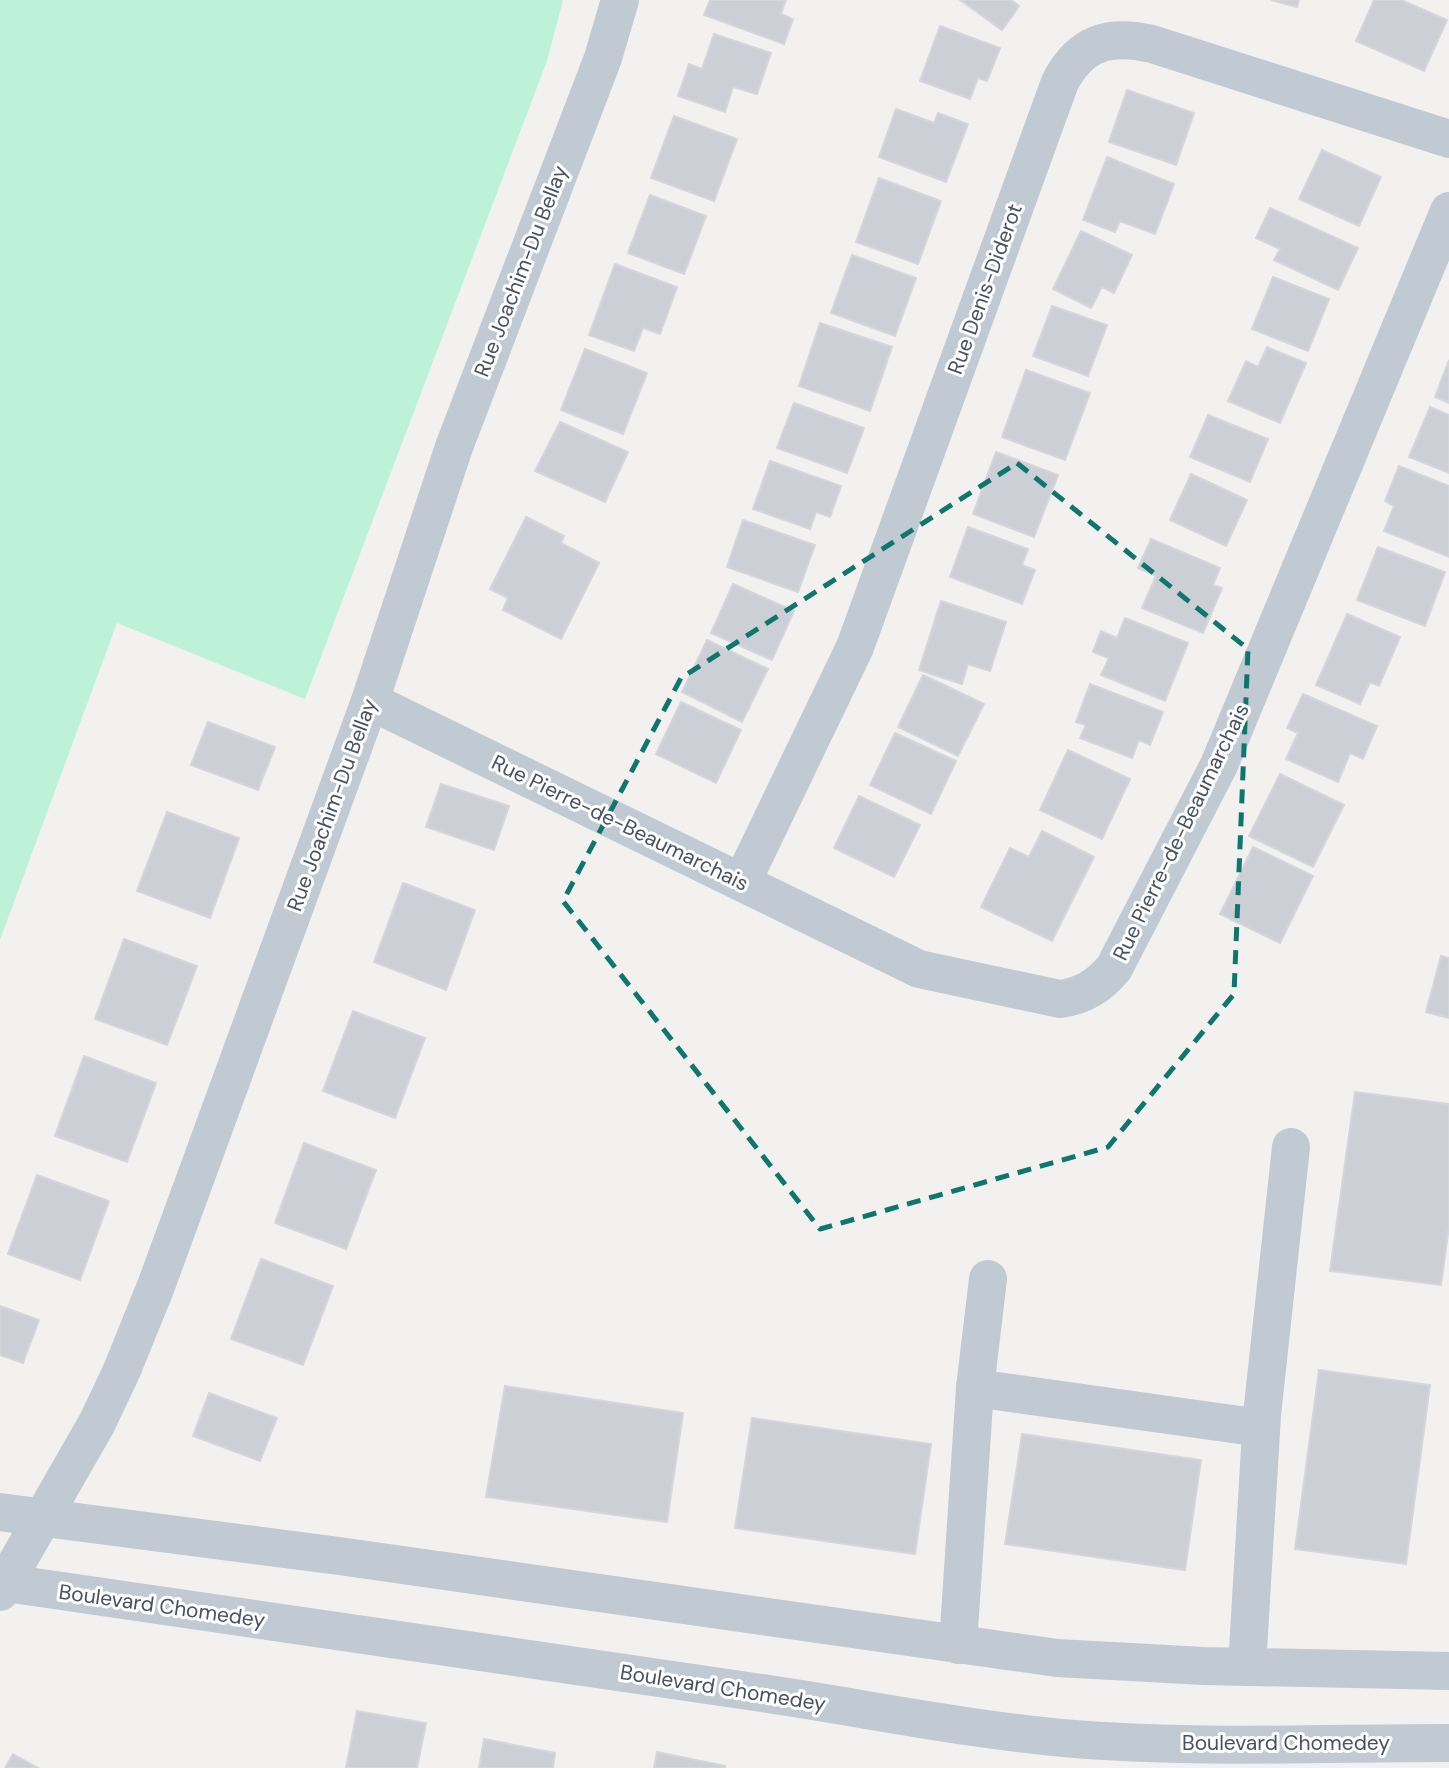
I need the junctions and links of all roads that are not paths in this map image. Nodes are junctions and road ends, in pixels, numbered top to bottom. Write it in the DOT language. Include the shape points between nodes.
graph roads {
  1 [pos="620,0"];
  2 [pos="1449,138"];
  3 [pos="1449,211"];
  4 [pos="370,701"];
  5 [pos="742,882"];
  6 [pos="1291,1147"];
  7 [pos="988,1279"];
  8 [pos="975,1388"];
  9 [pos="1261,1428"];
  10 [pos="0,1512"];
  11 [pos="43,1517"];
  12 [pos="2,1586"];
  13 [pos="958,1645"];
  14 [pos="1247,1667"];
  15 [pos="1449,1671"];
  16 [pos="1449,1743"];
  1 -- 4 [label="street, Rue Joachim-Du Bellay" via="603,58 454,447"];
  2 -- 5 [label="street, Rue Denis-Diderot" via="1128,38 1110,40 1079,55 1060,82 855,647"];
  3 -- 5 [label="street, Rue Pierre-de-Beaumarchais" via="1219,765 1115,968 1104,980 1074,997 1060,999 919,970"];
  4 -- 5 [label="street, Rue Pierre-de-Beaumarchais"];
  4 -- 11 [label="street, Rue Joachim-Du Bellay" via="156,1286 97,1423"];
  6 -- 9 [label="street"];
  7 -- 8 [label="street"];
  8 -- 9 [label="street"];
  8 -- 13 [label="street"];
  9 -- 14 [label="street"];
  10 -- 11 [label="street"];
  11 -- 12 [label="street, Rue Joachim-Du Bellay"];
  11 -- 13 [label="street"];
  12 -- 16 [label="street, Boulevard Chomedey" via="975,1728 1105,1741"];
  13 -- 14 [label="street" via="1106,1662"];
  14 -- 15 [label="street"];
}
